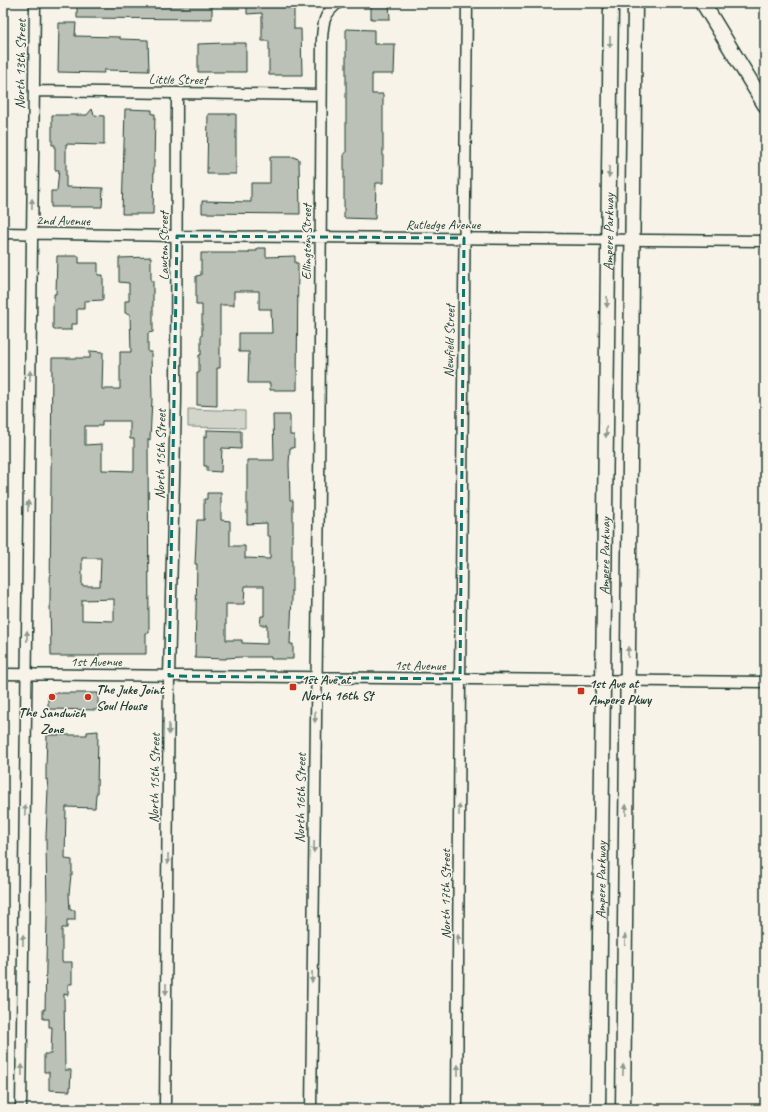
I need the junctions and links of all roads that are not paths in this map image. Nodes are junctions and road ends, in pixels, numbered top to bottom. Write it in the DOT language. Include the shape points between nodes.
graph roads {
  1 [pos="35,3"];
  2 [pos="338,3"];
  3 [pos="466,3"];
  4 [pos="611,3"];
  5 [pos="635,3"];
  6 [pos="703,3"];
  7 [pos="34,91"];
  8 [pos="177,93"];
  9 [pos="321,95"];
  10 [pos="765,106"];
  11 [pos="3,233"];
  12 [pos="32,233"];
  13 [pos="122,235"];
  14 [pos="176,236"];
  15 [pos="320,237"];
  16 [pos="464,238"];
  17 [pos="608,239"];
  18 [pos="632,240"];
  19 [pos="765,241"];
  20 [pos="176,399"];
  21 [pos="318,488"];
  22 [pos="3,674"];
  23 [pos="26,674"];
  24 [pos="169,676"];
  25 [pos="316,678"];
  26 [pos="460,679"];
  27 [pos="603,680"];
  28 [pos="628,681"];
  29 [pos="765,682"];
  30 [pos="21,1109"];
  31 [pos="165,1109"];
  32 [pos="311,1109"];
  33 [pos="457,1109"];
  34 [pos="598,1109"];
  35 [pos="623,1109"];
  1 -- 7 [label="street, North 13th Street"];
  2 -- 9 [label="street, Ellington Street" via="330,9 324,21"];
  3 -- 16 [label="street, Newfield Street"];
  4 -- 17 [label="street, Ampere Parkway, one-way"];
  5 -- 18 [label="street, Ampere Parkway"];
  6 -- 10 [label="street"];
  7 -- 8 [label="street, Little Street"];
  12 -- 7 [label="street, North 13th Street, one-way"];
  8 -- 9 [label="street, Little Street"];
  8 -- 14 [label="street, Lawton Street"];
  9 -- 15 [label="street, Ellington Street"];
  11 -- 12 [label="street, 2nd Avenue"];
  12 -- 13 [label="street, 2nd Avenue"];
  23 -- 12 [label="street, North 13th Street, one-way"];
  13 -- 14 [label="street, Rutledge Avenue"];
  14 -- 15 [label="street, Rutledge Avenue"];
  14 -- 20 [label="street, Lawton Street"];
  15 -- 16 [label="street, Rutledge Avenue"];
  15 -- 21 [label="street, Ellington Street"];
  16 -- 17 [label="street, Rutledge Avenue"];
  16 -- 26 [label="street, Newfield Street"];
  17 -- 18 [label="street, Rutledge Avenue"];
  17 -- 27 [label="street, Ampere Parkway, one-way"];
  18 -- 19 [label="street, Rutledge Avenue"];
  28 -- 18 [label="street, Ampere Parkway, one-way"];
  20 -- 24 [label="street, North 15th Street"];
  21 -- 25 [label="street, North 16th Street"];
  22 -- 23 [label="street, 1st Avenue"];
  23 -- 24 [label="street, 1st Avenue"];
  30 -- 23 [label="street, North 13th Street, one-way"];
  24 -- 25 [label="street, 1st Avenue"];
  24 -- 31 [label="street, North 15th Street, one-way"];
  25 -- 26 [label="street, 1st Avenue"];
  25 -- 32 [label="street, North 16th Street, one-way"];
  26 -- 27 [label="street, 1st Avenue"];
  33 -- 26 [label="street, North 17th Street, one-way"];
  27 -- 28 [label="street, 1st Avenue"];
  27 -- 34 [label="street, Ampere Parkway"];
  28 -- 29 [label="street, 1st Avenue"];
  35 -- 28 [label="street, Ampere Parkway, one-way"];
}
